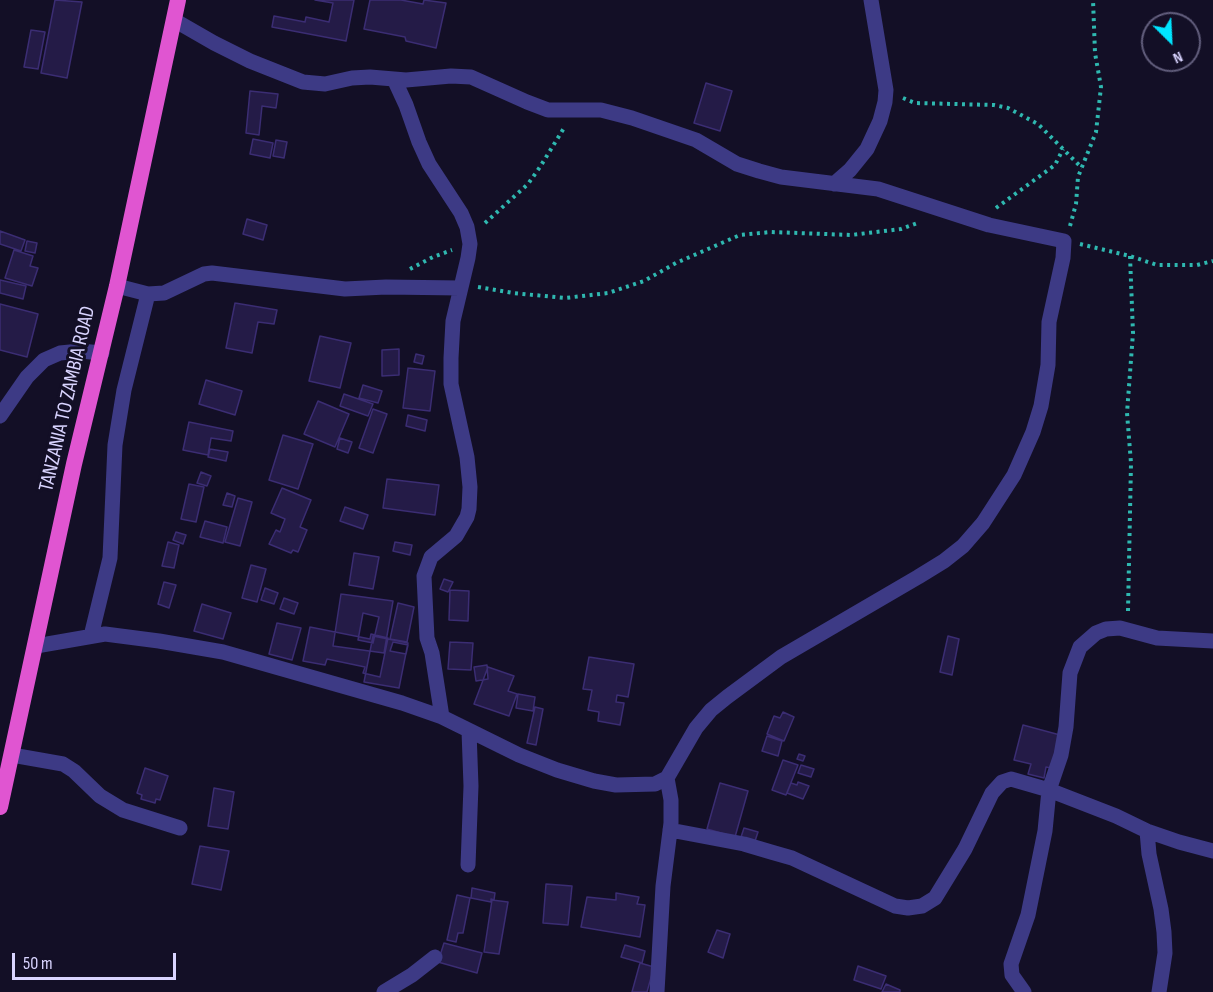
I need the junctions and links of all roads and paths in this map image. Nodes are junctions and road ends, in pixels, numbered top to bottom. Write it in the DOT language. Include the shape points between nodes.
graph roads {
  1 [pos="178,0"];
  2 [pos="871,0"];
  3 [pos="1093,0"];
  4 [pos="174,20"];
  5 [pos="394,79"];
  6 [pos="885,90"];
  7 [pos="573,109"];
  8 [pos="1063,149"];
  9 [pos="1082,168"];
  10 [pos="834,184"];
  11 [pos="942,210"];
  12 [pos="979,221"];
  13 [pos="1066,241"];
  14 [pos="469,243"];
  15 [pos="1130,256"];
  16 [pos="1213,261"];
  17 [pos="117,286"];
  18 [pos="386,287"];
  19 [pos="460,288"];
  20 [pos="148,294"];
  21 [pos="102,353"];
  22 [pos="0,416"];
  23 [pos="1127,630"];
  24 [pos="91,636"];
  25 [pos="1213,641"];
  26 [pos="36,645"];
  27 [pos="441,717"];
  28 [pos="469,731"];
  29 [pos="12,755"];
  30 [pos="667,778"];
  31 [pos="1049,790"];
  32 [pos="0,807"];
  33 [pos="180,828"];
  34 [pos="670,830"];
  35 [pos="1147,831"];
  36 [pos="1213,851"];
  37 [pos="468,865"];
  38 [pos="435,957"];
  39 [pos="384,992"];
  40 [pos="657,992"];
  41 [pos="1024,992"];
  42 [pos="1159,992"];
  1 -- 4 [label="highway, TANZANIA TO ZAMBIA ROAD"];
  2 -- 6 [label="street"];
  3 -- 9 [label="path" via="1101,87 1096,132"];
  4 -- 5 [label="street" via="250,61 303,82"];
  4 -- 17 [label="highway, TANZANIA TO ZAMBIA ROAD"];
  5 -- 7 [label="street" via="471,77 538,107"];
  5 -- 14 [label="street" via="429,164 461,213"];
  6 -- 8 [label="path" via="915,104 1008,108 1038,124"];
  6 -- 10 [label="street" via="884,111 867,149"];
  7 -- 10 [label="street" via="602,110 632,118 696,140 737,164 759,171"];
  7 -- 14 [label="path" via="534,175"];
  8 -- 9 [label="path"];
  8 -- 12 [label="path" via="1055,165"];
  9 -- 13 [label="path"];
  10 -- 11 [label="street" via="886,191"];
  11 -- 12 [label="street"];
  11 -- 19 [label="path" via="909,227 891,231 835,236 771,232 740,235 645,281 608,293 565,298"];
  12 -- 13 [label="street"];
  13 -- 15 [label="path"];
  13 -- 30 [label="street" via="1049,322 1048,365 1041,406 1014,475 983,523 944,561 781,657 727,697 696,728"];
  14 -- 18 [label="path" via="420,263"];
  14 -- 19 [label="street"];
  15 -- 16 [label="path" via="1172,267"];
  15 -- 23 [label="path"];
  17 -- 20 [label="street"];
  17 -- 21 [label="highway, TANZANIA TO ZAMBIA ROAD"];
  18 -- 19 [label="street"];
  18 -- 20 [label="street" via="345,289 212,273 168,292"];
  19 -- 27 [label="street" via="453,321 451,384 466,457 469,509 456,536 431,557 424,576 428,638"];
  20 -- 24 [label="street" via="124,390 115,445 110,558"];
  21 -- 22 [label="street" via="60,353 44,360"];
  21 -- 26 [label="highway, TANZANIA TO ZAMBIA ROAD"];
  23 -- 25 [label="street" via="1157,638"];
  23 -- 31 [label="street" via="1106,629 1080,647 1071,673 1061,755"];
  24 -- 26 [label="street"];
  24 -- 27 [label="street" via="105,634 223,652"];
  26 -- 29 [label="highway, TANZANIA TO ZAMBIA ROAD"];
  27 -- 28 [label="street"];
  28 -- 30 [label="street" via="519,755 594,781 647,785"];
  28 -- 37 [label="street"];
  29 -- 32 [label="highway, TANZANIA TO ZAMBIA ROAD"];
  29 -- 33 [label="street" via="63,764 123,810"];
  30 -- 34 [label="street"];
  31 -- 34 [label="street" via="1011,779 999,785 935,898 908,908 895,906 792,858"];
  31 -- 35 [label="street"];
  31 -- 41 [label="street" via="1028,915 1011,964 1012,975"];
  34 -- 40 [label="street"];
  35 -- 36 [label="street"];
  35 -- 42 [label="street" via="1164,932"];
  38 -- 39 [label="street"];
}
